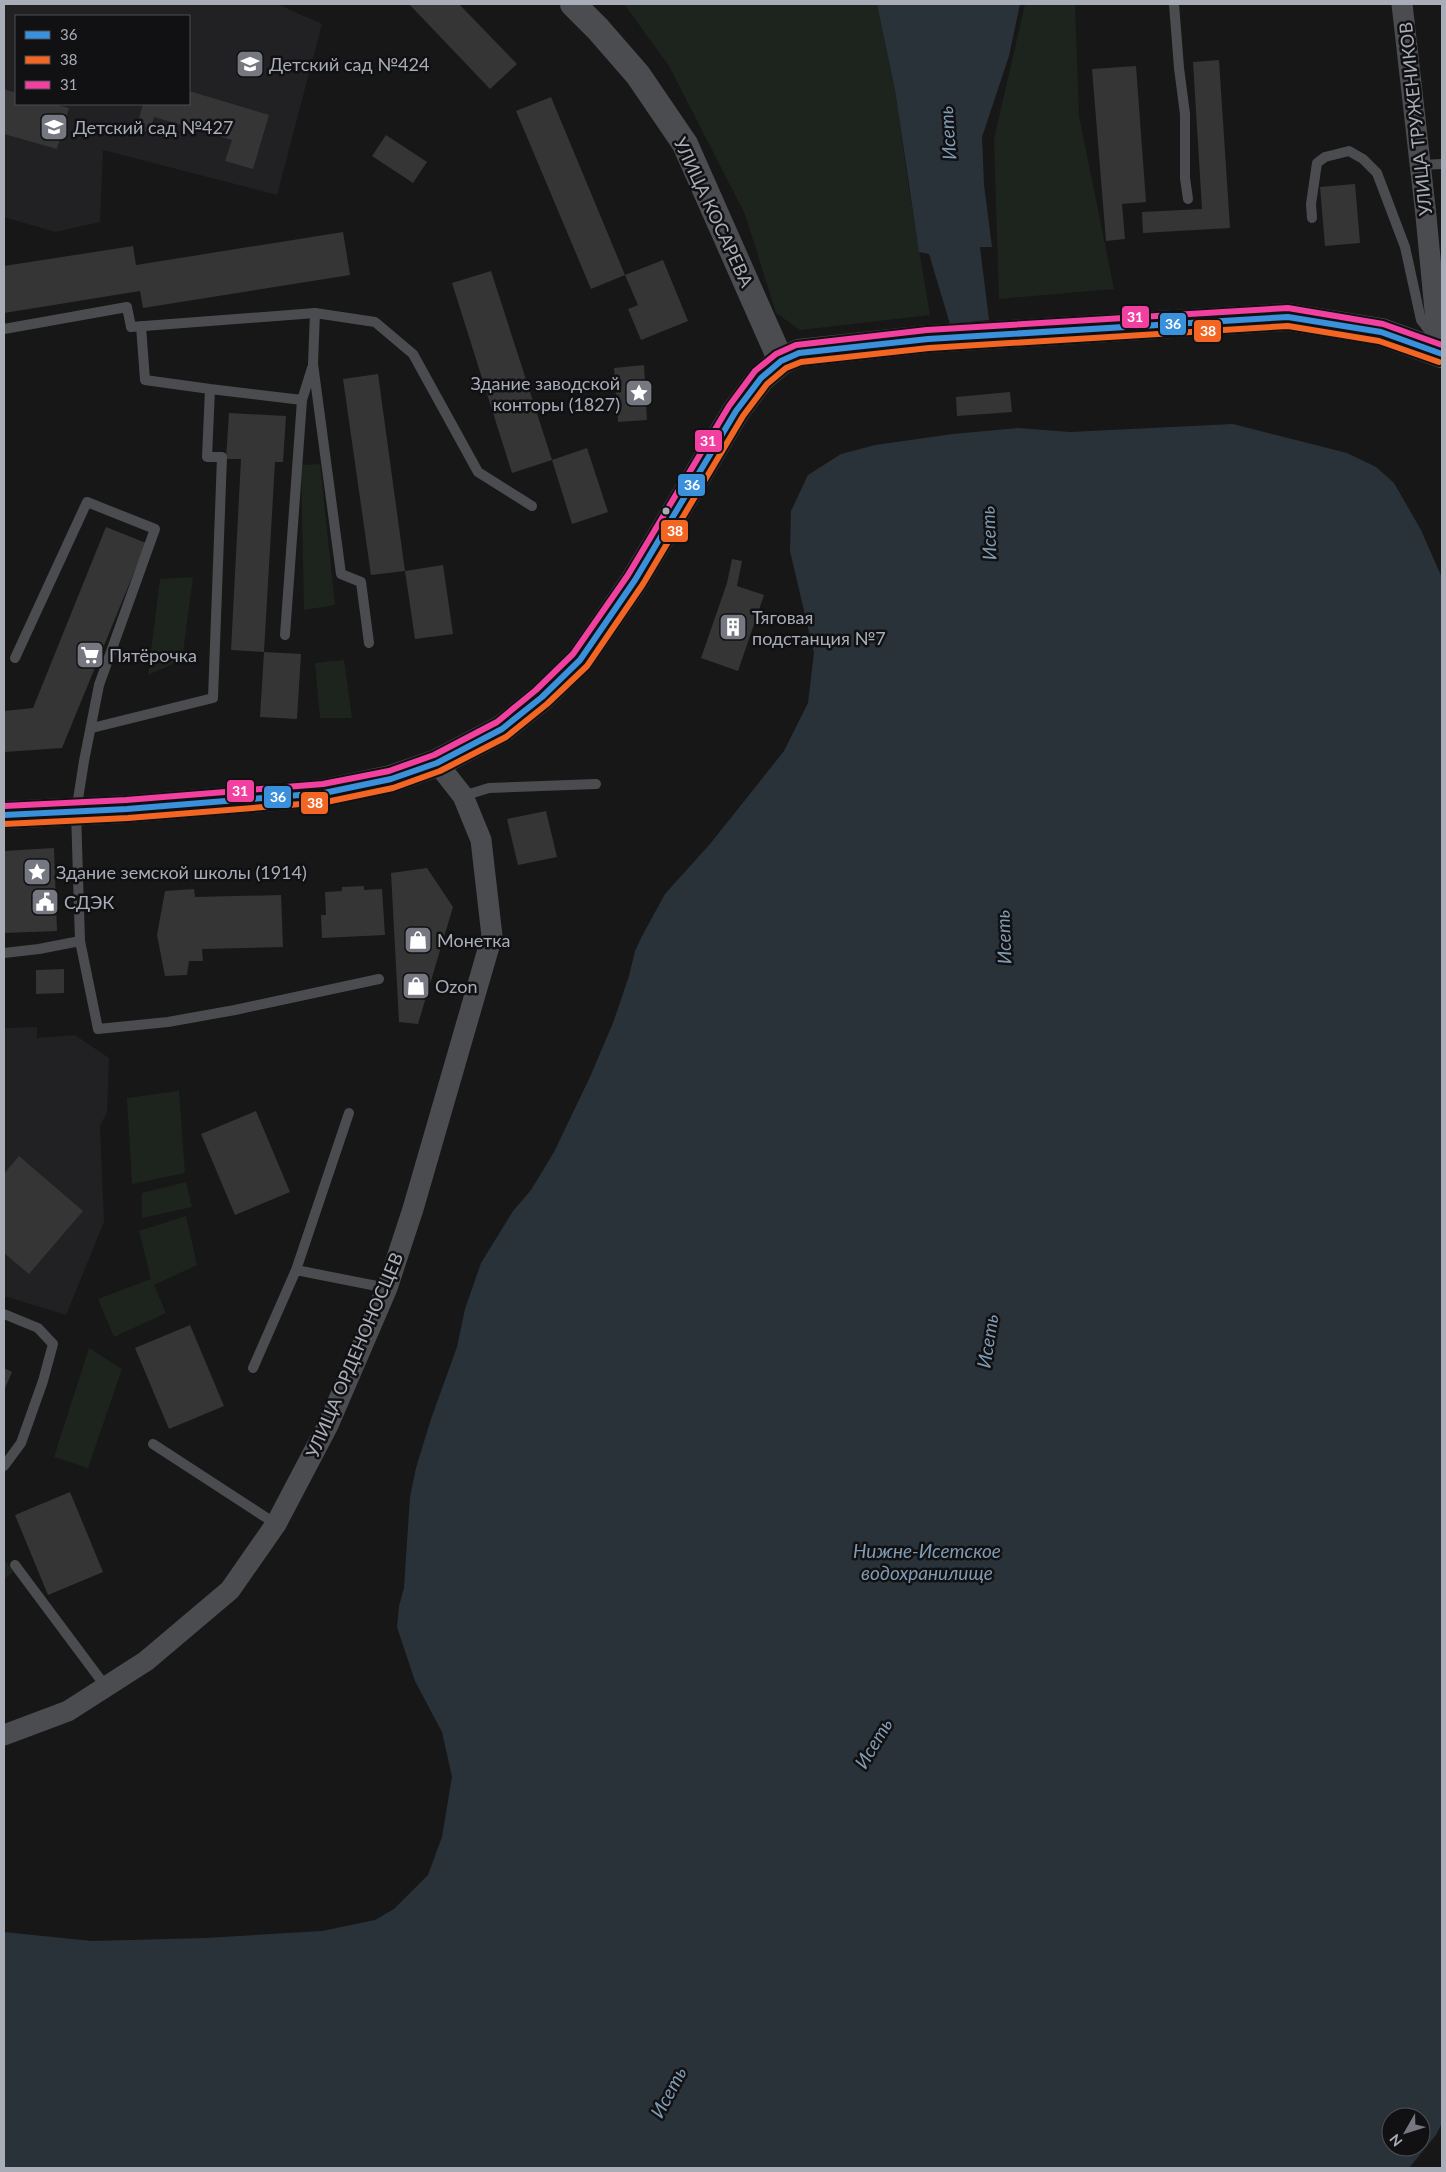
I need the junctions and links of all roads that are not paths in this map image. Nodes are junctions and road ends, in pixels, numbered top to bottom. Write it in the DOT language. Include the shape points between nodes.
graph roads {
  1 [pos="573,4"];
  2 [pos="1174,4"];
  3 [pos="1402,4"];
  4 [pos="1442,164"];
  5 [pos="1420,165"];
  6 [pos="1188,199"];
  7 [pos="1312,218"];
  8 [pos="315,313"];
  9 [pos="141,326"];
  10 [pos="4,329"];
  11 [pos="1439,349"];
  12 [pos="781,361"];
  13 [pos="313,364"];
  14 [pos="210,388"];
  15 [pos="302,400"];
  16 [pos="532,506"];
  17 [pos="285,635"];
  18 [pos="369,643"];
  19 [pos="15,658"];
  20 [pos="92,728"];
  21 [pos="437,763"];
  22 [pos="596,784"];
  23 [pos="463,796"];
  24 [pos="76,812"];
  25 [pos="4,815"];
  26 [pos="80,941"];
  27 [pos="4,953"];
  28 [pos="379,979"];
  29 [pos="349,1113"];
  30 [pos="296,1270"];
  31 [pos="386,1288"];
  32 [pos="4,1314"];
  33 [pos="253,1368"];
  34 [pos="153,1444"];
  35 [pos="4,1466"];
  36 [pos="276,1524"];
  37 [pos="15,1565"];
  38 [pos="106,1687"];
  39 [pos="4,1734"];
  1 -- 12 [label="street, УЛИЦА КОСАРЕВА" via="638,75 685,144"];
  2 -- 6 [label="lane" via="1185,114"];
  3 -- 5 [label="street, УЛИЦА ТРУЖЕНИКОВ"];
  4 -- 5 [label="lane"];
  5 -- 11 [label="street, УЛИЦА ТРУЖЕНИКОВ"];
  7 -- 11 [label="lane" via="1311,204 1318,163 1325,157 1349,151 1363,159 1376,173 1404,247 1421,320"];
  8 -- 9 [label="lane"];
  8 -- 13 [label="lane"];
  8 -- 16 [label="lane" via="375,322 413,354 478,472"];
  9 -- 10 [label="lane" via="131,327 128,307"];
  9 -- 14 [label="lane" via="145,380"];
  11 -- 12 [label="main road" via="1381,332 1288,317 928,339 799,353"];
  12 -- 21 [label="main road" via="761,378 736,411 635,580 580,660 542,697 502,728"];
  13 -- 15 [label="lane"];
  13 -- 18 [label="lane" via="341,574 361,582"];
  14 -- 15 [label="lane"];
  14 -- 20 [label="lane" via="207,457 222,457 213,698"];
  15 -- 17 [label="lane"];
  19 -- 20 [label="lane" via="87,502 155,529 99,685"];
  20 -- 24 [label="lane"];
  21 -- 23 [label="street, УЛИЦА ОРДЕНОНОСЦЕВ"];
  21 -- 24 [label="main road" via="392,779 324,793"];
  22 -- 23 [label="lane" via="489,788"];
  23 -- 31 [label="street, УЛИЦА ОРДЕНОНОСЦЕВ" via="481,840 492,936 419,1190"];
  24 -- 25 [label="main road"];
  24 -- 26 [label="lane"];
  26 -- 27 [label="lane"];
  26 -- 28 [label="lane" via="98,1029 168,1022"];
  29 -- 30 [label="lane"];
  30 -- 31 [label="lane"];
  30 -- 33 [label="lane"];
  31 -- 36 [label="street, УЛИЦА ОРДЕНОНОСЦЕВ" via="328,1425"];
  32 -- 35 [label="lane" via="38,1328 53,1344 44,1381 21,1443"];
  34 -- 36 [label="lane"];
  36 -- 38 [label="street, УЛИЦА ОРДЕНОНОСЦЕВ" via="230,1590 146,1661"];
  37 -- 38 [label="lane"];
  38 -- 39 [label="street, УЛИЦА ОРДЕНОНОСЦЕВ" via="68,1711"];
}
